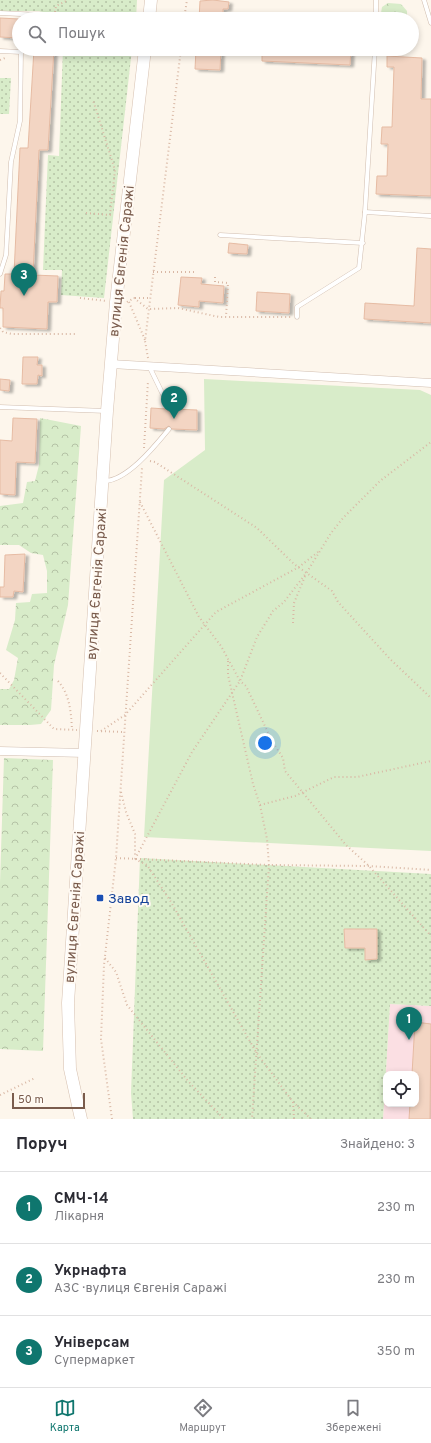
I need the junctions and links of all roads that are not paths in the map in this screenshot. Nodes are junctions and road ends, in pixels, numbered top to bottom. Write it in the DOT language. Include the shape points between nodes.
graph roads {
  1 [pos="151,0"];
  2 [pos="376,0"];
  3 [pos="424,0"];
  4 [pos="150,12"];
  5 [pos="376,12"];
  6 [pos="0,13"];
  7 [pos="12,14"];
  8 [pos="431,23"];
  9 [pos="0,51"];
  10 [pos="12,52"];
  11 [pos="21,56"];
  12 [pos="144,56"];
  13 [pos="375,56"];
  14 [pos="365,212"];
  15 [pos="431,216"];
  16 [pos="220,235"];
  17 [pos="363,244"];
  18 [pos="0,274"];
  19 [pos="297,317"];
  20 [pos="111,364"];
  21 [pos="149,366"];
  22 [pos="431,383"];
  23 [pos="0,407"];
  24 [pos="170,409"];
  25 [pos="107,411"];
  26 [pos="169,429"];
  27 [pos="102,481"];
  28 [pos="0,751"];
  29 [pos="84,753"];
  30 [pos="81,1119"];
  1 -- 4 [label="main road"];
  2 -- 5 [label="lane"];
  3 -- 8 [label="lane"];
  6 -- 7 [label="lane"];
  9 -- 10 [label="lane"];
  11 -- 18 [label="lane" via="20,121 11,162 6,255"];
  12 -- 20 [label="main road, вулиця Євгенія Саражі"];
  13 -- 14 [label="lane"];
  14 -- 15 [label="lane"];
  14 -- 17 [label="lane"];
  16 -- 17 [label="lane"];
  17 -- 19 [label="lane" via="359,268 297,307"];
  20 -- 21 [label="street"];
  20 -- 25 [label="main road, вулиця Євгенія Саражі"];
  21 -- 22 [label="street"];
  21 -- 24 [label="lane"];
  23 -- 25 [label="lane"];
  25 -- 27 [label="main road, вулиця Євгенія Саражі"];
  26 -- 27 [label="lane" via="143,460 112,481"];
  27 -- 29 [label="main road, вулиця Євгенія Саражі"];
  28 -- 29 [label="street"];
  29 -- 30 [label="main road, вулиця Євгенія Саражі" via="68,1003 70,1069"];
}
